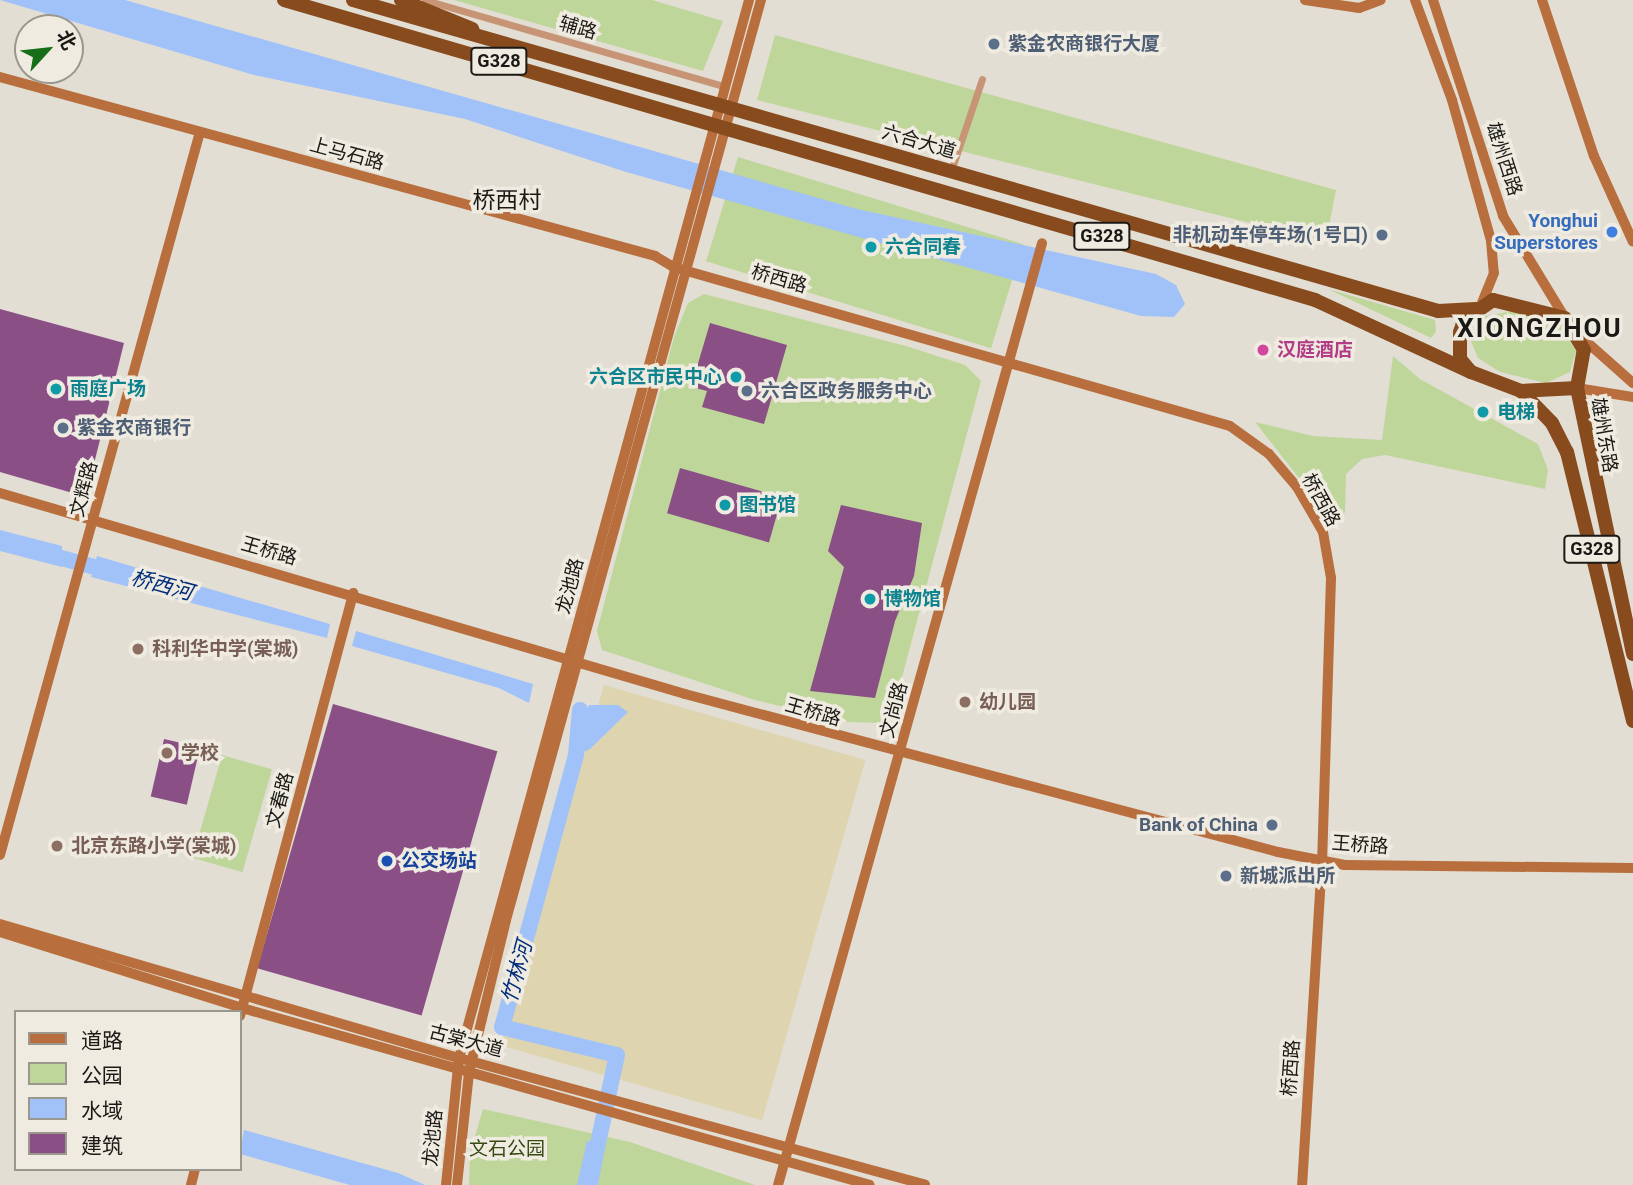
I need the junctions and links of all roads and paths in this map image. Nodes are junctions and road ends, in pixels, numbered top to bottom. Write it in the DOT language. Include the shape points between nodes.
graph roads {
  1 [pos="284,0"];
  2 [pos="353,0"];
  3 [pos="401,0"];
  4 [pos="425,0"];
  5 [pos="750,0"];
  6 [pos="761,0"];
  7 [pos="1305,0"];
  8 [pos="1381,0"];
  9 [pos="1415,0"];
  10 [pos="1433,0"];
  11 [pos="1542,0"];
  12 [pos="494,42"];
  13 [pos="0,77"];
  14 [pos="982,79"];
  15 [pos="723,86"];
  16 [pos="723,107"];
  17 [pos="718,122"];
  18 [pos="200,132"];
  19 [pos="950,171"];
  20 [pos="1633,242"];
  21 [pos="1042,243"];
  22 [pos="678,268"];
  23 [pos="1479,306"];
  24 [pos="1565,318"];
  25 [pos="1580,336"];
  26 [pos="1006,363"];
  27 [pos="1471,372"];
  28 [pos="1633,383"];
  29 [pos="1577,388"];
  30 [pos="1521,391"];
  31 [pos="1633,397"];
  32 [pos="0,493"];
  33 [pos="93,520"];
  34 [pos="353,593"];
  35 [pos="1633,654"];
  36 [pos="574,659"];
  37 [pos="1633,721"];
  38 [pos="900,754"];
  39 [pos="0,855"];
  40 [pos="1322,860"];
  41 [pos="1633,868"];
  42 [pos="0,924"];
  43 [pos="0,932"];
  44 [pos="245,996"];
  45 [pos="235,1010"];
  46 [pos="242,1010"];
  47 [pos="242,1012"];
  48 [pos="472,1060"];
  49 [pos="458,1063"];
  50 [pos="469,1072"];
  51 [pos="787,1145"];
  52 [pos="786,1162"];
  53 [pos="446,1185"];
  54 [pos="457,1185"];
  55 [pos="778,1185"];
  56 [pos="870,1185"];
  57 [pos="925,1185"];
  58 [pos="1301,1185"];
  1 -- 17 [label="highway, 六合大道 / G328"];
  2 -- 12 [label="highway, 六合大道 / G328"];
  3 -- 12 [label="highway" via="431,9"];
  4 -- 15 [label="street, 辅路"];
  5 -- 15 [label="street, 龙池路"];
  6 -- 16 [label="street, 龙池路"];
  7 -- 8 [label="street" via="1359,8"];
  9 -- 23 [label="street, 雄州西路" via="1452,100 1491,241 1494,273"];
  10 -- 24 [label="street, 雄州西路" via="1503,216"];
  11 -- 20 [label="street" via="1594,156"];
  12 -- 16 [label="highway, 六合大道 / G328"];
  13 -- 18 [label="street, 上马石路"];
  14 -- 19 [label="street"];
  15 -- 16 [label="street, 龙池路"];
  16 -- 17 [label="street, 龙池路"];
  16 -- 19 [label="highway, 六合大道 / G328"];
  17 -- 22 [label="street, 龙池路"];
  17 -- 27 [label="highway, 六合大道 / G328" via="1315,300"];
  18 -- 22 [label="street, 上马石路" via="655,256"];
  18 -- 33 [label="street, 文辉路"];
  19 -- 23 [label="highway, 六合大道 / G328" via="1438,311"];
  21 -- 26 [label="street, 文尚路"];
  22 -- 26 [label="street, 桥西路"];
  22 -- 36 [label="street, 龙池路"];
  23 -- 24 [label="highway, G328" via="1524,304"];
  23 -- 27 [label="highway" via="1464,320 1458,348"];
  24 -- 25 [label="highway"];
  25 -- 28 [label="street"];
  25 -- 29 [label="highway, G328" via="1585,360"];
  26 -- 38 [label="street, 文尚路"];
  26 -- 40 [label="street, 桥西路" via="1230,426 1269,454 1297,487 1323,532 1331,578"];
  27 -- 30 [label="highway, G328"];
  29 -- 30 [label="highway, G328"];
  29 -- 31 [label="street"];
  29 -- 35 [label="highway, 雄州东路 / G328"];
  30 -- 37 [label="highway, 雄州东路 / G328" via="1552,423 1567,452"];
  32 -- 33 [label="street, 王桥路"];
  33 -- 34 [label="street, 王桥路"];
  33 -- 39 [label="street, 文辉路"];
  34 -- 36 [label="street, 王桥路"];
  34 -- 44 [label="street, 文春路"];
  36 -- 38 [label="street, 王桥路"];
  36 -- 48 [label="street, 龙池路"];
  36 -- 49 [label="street, 龙池路"];
  38 -- 40 [label="street, 王桥路"];
  38 -- 51 [label="street, 文尚路"];
  40 -- 41 [label="street, 王桥路"];
  40 -- 58 [label="street, 桥西路"];
  42 -- 44 [label="street, 古棠大道"];
  43 -- 45 [label="street, 古棠大道"];
  44 -- 46 [label="street, 文春路"];
  44 -- 49 [label="street, 古棠大道"];
  47 -- 49 [label="street, 古棠大道"];
  48 -- 49 [label="street, 古棠大道"];
  48 -- 50 [label="street, 龙池路"];
  48 -- 51 [label="street, 古棠大道"];
  49 -- 50 [label="street, 古棠大道"];
  49 -- 53 [label="street, 龙池路"];
  50 -- 52 [label="street, 古棠大道"];
  50 -- 54 [label="street, 龙池路"];
  51 -- 52 [label="street, 文尚路"];
  51 -- 57 [label="street, 古棠大道"];
  52 -- 55 [label="street, 文尚路"];
  52 -- 56 [label="street, 古棠大道"];
}
